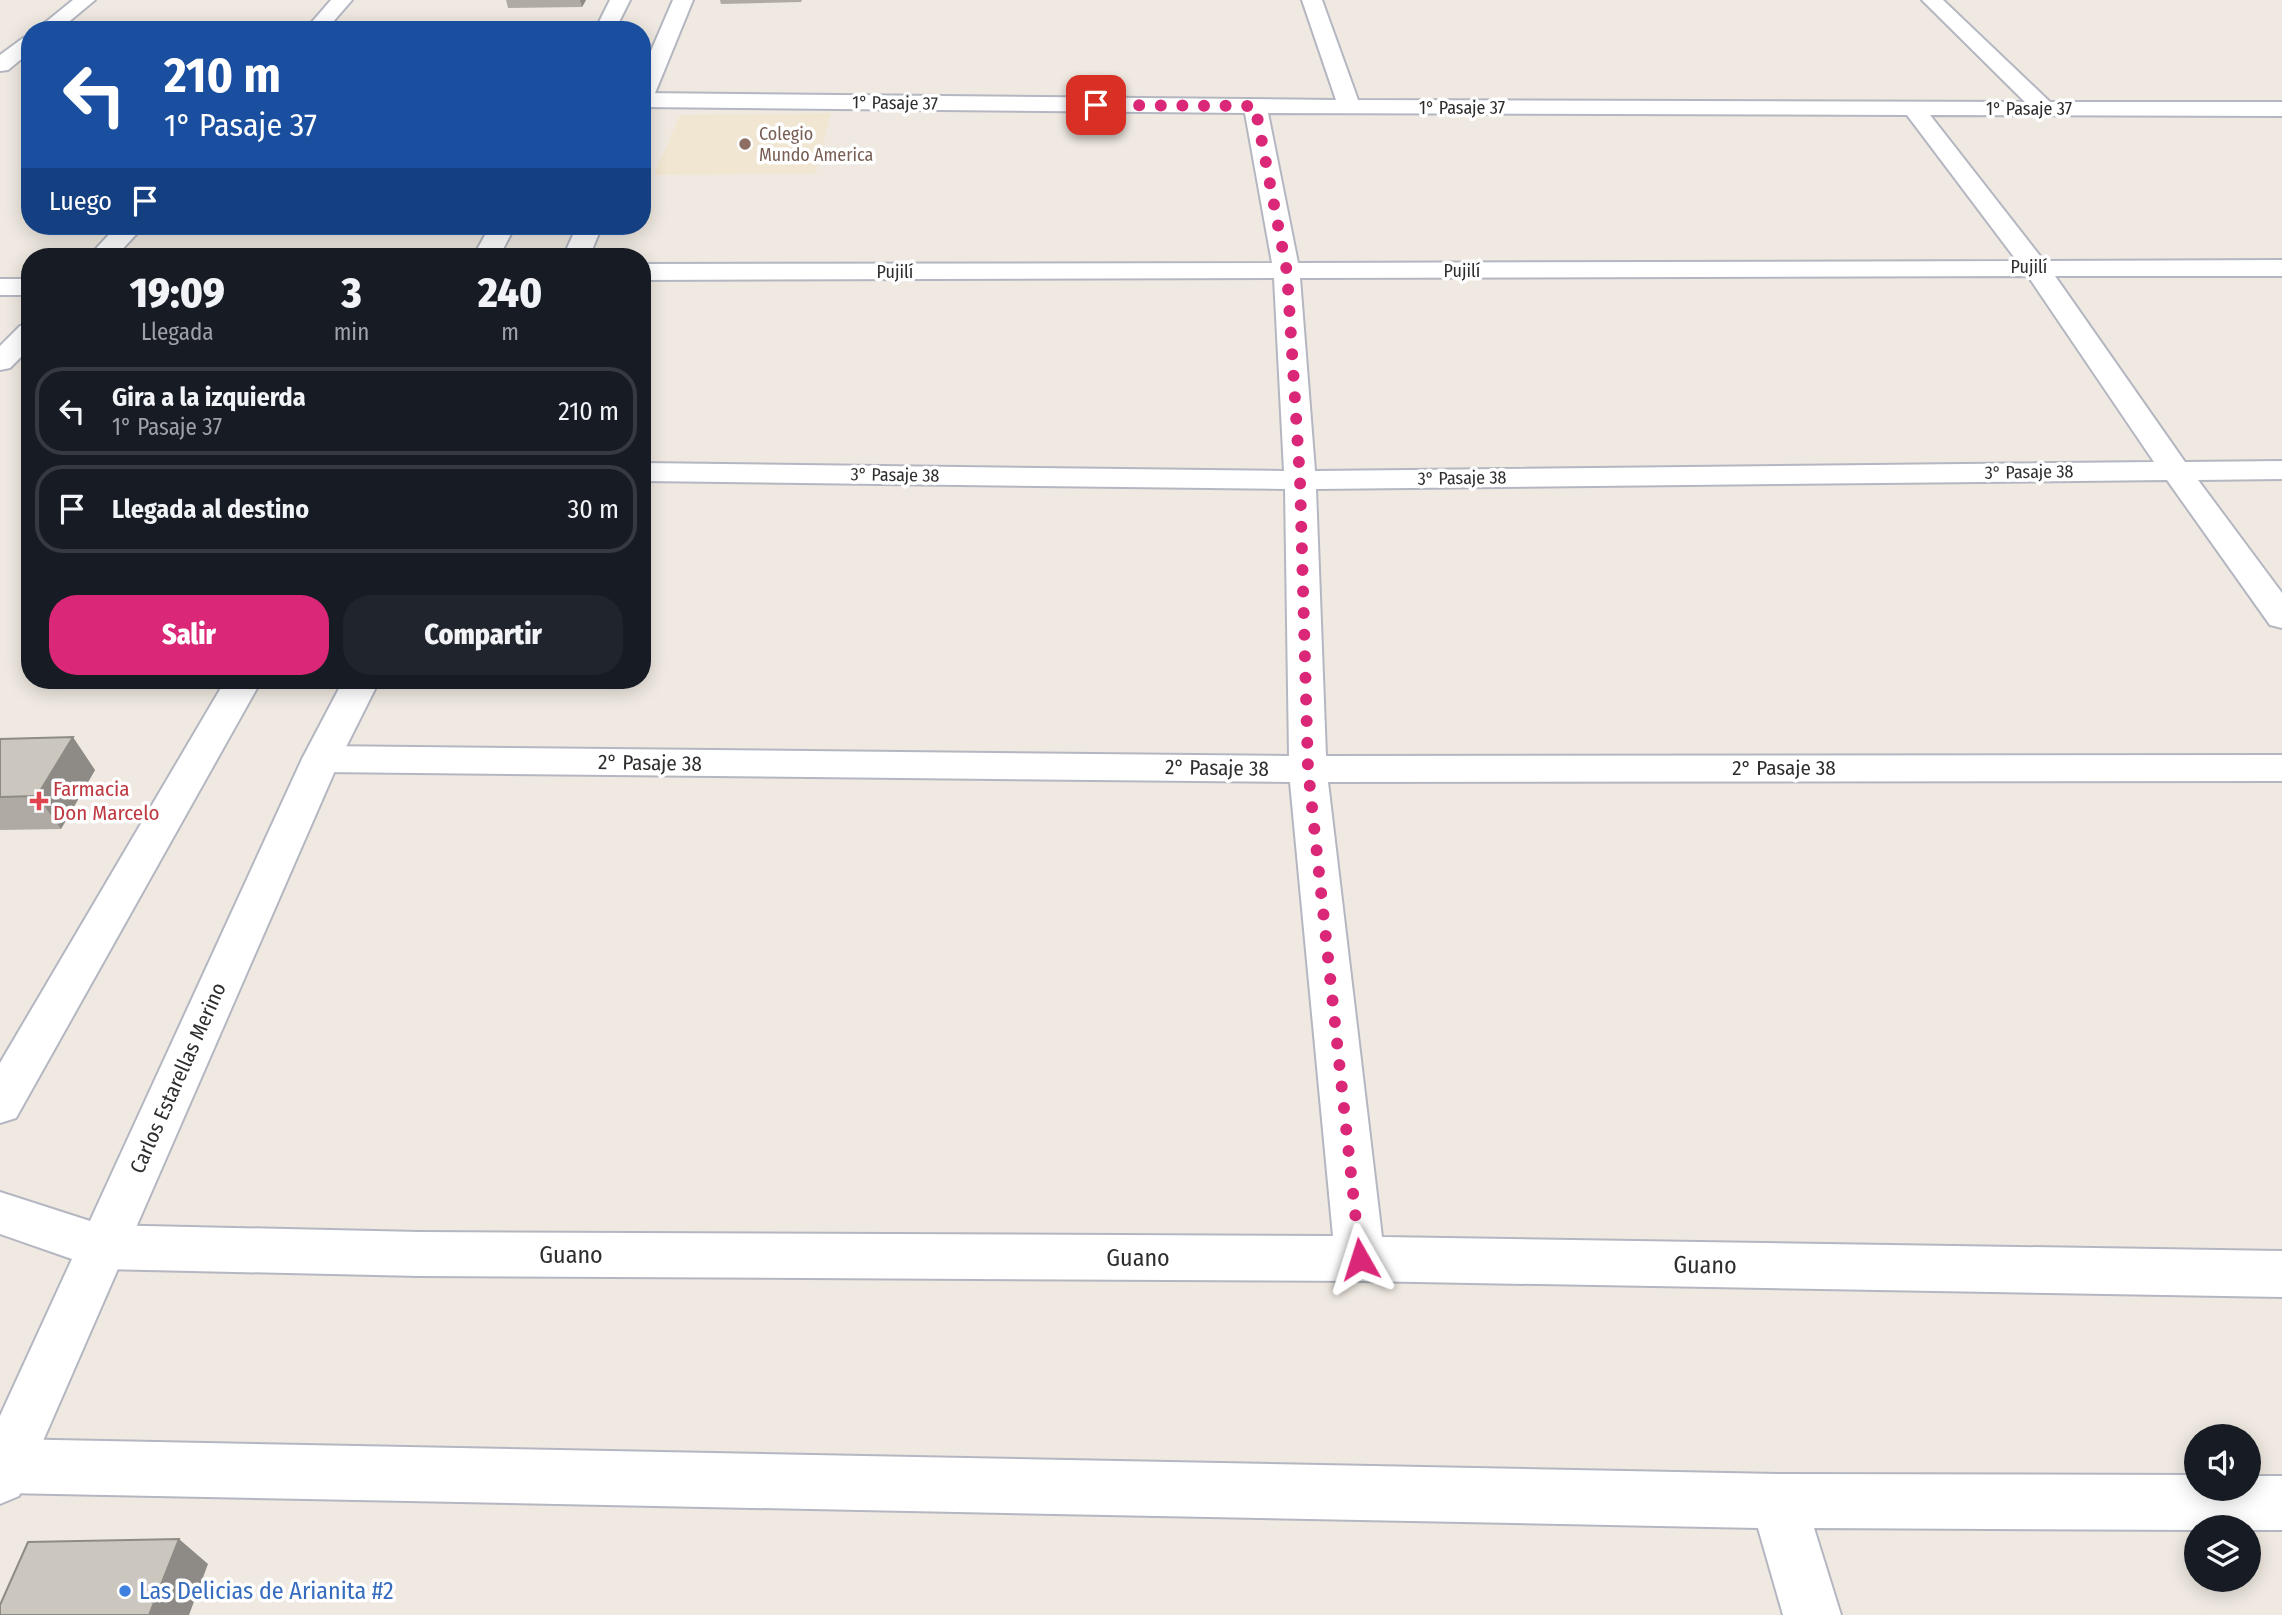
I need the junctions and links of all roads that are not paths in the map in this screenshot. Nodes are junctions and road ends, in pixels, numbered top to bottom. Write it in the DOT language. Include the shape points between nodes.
graph roads {
  1 [pos="85,0"];
  2 [pos="342,0"];
  3 [pos="620,0"];
  4 [pos="683,0"];
  5 [pos="1311,0"];
  6 [pos="1932,0"];
  7 [pos="58,21"];
  8 [pos="322,21"];
  9 [pos="610,21"];
  10 [pos="21,49"];
  11 [pos="0,65"];
  12 [pos="651,77"];
  13 [pos="651,99"];
  14 [pos="1255,106"];
  15 [pos="1349,107"];
  16 [pos="2045,109"];
  17 [pos="2282,109"];
  18 [pos="1915,110"];
  19 [pos="122,235"];
  20 [pos="110,248"];
  21 [pos="2035,267"];
  22 [pos="2282,268"];
  23 [pos="651,272"];
  24 [pos="1287,272"];
  25 [pos="0,287"];
  26 [pos="21,287"];
  27 [pos="21,341"];
  28 [pos="0,362"];
  29 [pos="2175,470"];
  30 [pos="2282,470"];
  31 [pos="651,472"];
  32 [pos="1300,480"];
  33 [pos="2282,617"];
  34 [pos="238,689"];
  35 [pos="357,689"];
  36 [pos="321,760"];
  37 [pos="2282,768"];
  38 [pos="1308,769"];
  39 [pos="0,1104"];
  40 [pos="0,1213"];
  41 [pos="102,1247"];
  42 [pos="1360,1259"];
  43 [pos="2282,1274"];
  44 [pos="2,1469"];
  45 [pos="1778,1501"];
  46 [pos="2282,1503"];
  47 [pos="1812,1615"];
  1 -- 7 [label="street"];
  2 -- 8 [label="street"];
  3 -- 9 [label="street"];
  4 -- 12 [label="street"];
  5 -- 15 [label="street"];
  6 -- 16 [label="street"];
  10 -- 11 [label="street"];
  13 -- 14 [label="street, 1° Pasaje 37"];
  14 -- 15 [label="street, 1° Pasaje 37"];
  14 -- 24 [label="street"];
  15 -- 18 [label="street, 1° Pasaje 37"];
  16 -- 17 [label="street, 1° Pasaje 37"];
  16 -- 18 [label="street, 1° Pasaje 37"];
  18 -- 21 [label="street"];
  19 -- 20 [label="street"];
  21 -- 22 [label="street, Pujilí"];
  21 -- 24 [label="street, Pujilí"];
  21 -- 29 [label="street"];
  23 -- 24 [label="street, Pujilí"];
  24 -- 32 [label="street"];
  25 -- 26 [label="street"];
  27 -- 28 [label="street"];
  29 -- 30 [label="street, 3° Pasaje 38"];
  29 -- 32 [label="street, 3° Pasaje 38"];
  29 -- 33 [label="street"];
  31 -- 32 [label="street, 3° Pasaje 38"];
  32 -- 38 [label="street"];
  34 -- 39 [label="street"];
  35 -- 36 [label="street, Carlos Estarellas Merino"];
  36 -- 38 [label="street, 2° Pasaje 38"];
  36 -- 41 [label="street, Carlos Estarellas Merino"];
  37 -- 38 [label="street, 2° Pasaje 38"];
  38 -- 42 [label="street"];
  40 -- 41 [label="street, Guano"];
  41 -- 42 [label="street, Guano" via="419,1254"];
  41 -- 44 [label="street, Carlos Estarellas Merino"];
  42 -- 43 [label="street, Guano"];
  44 -- 45 [label="street"];
  45 -- 46 [label="street"];
  45 -- 47 [label="street"];
}
